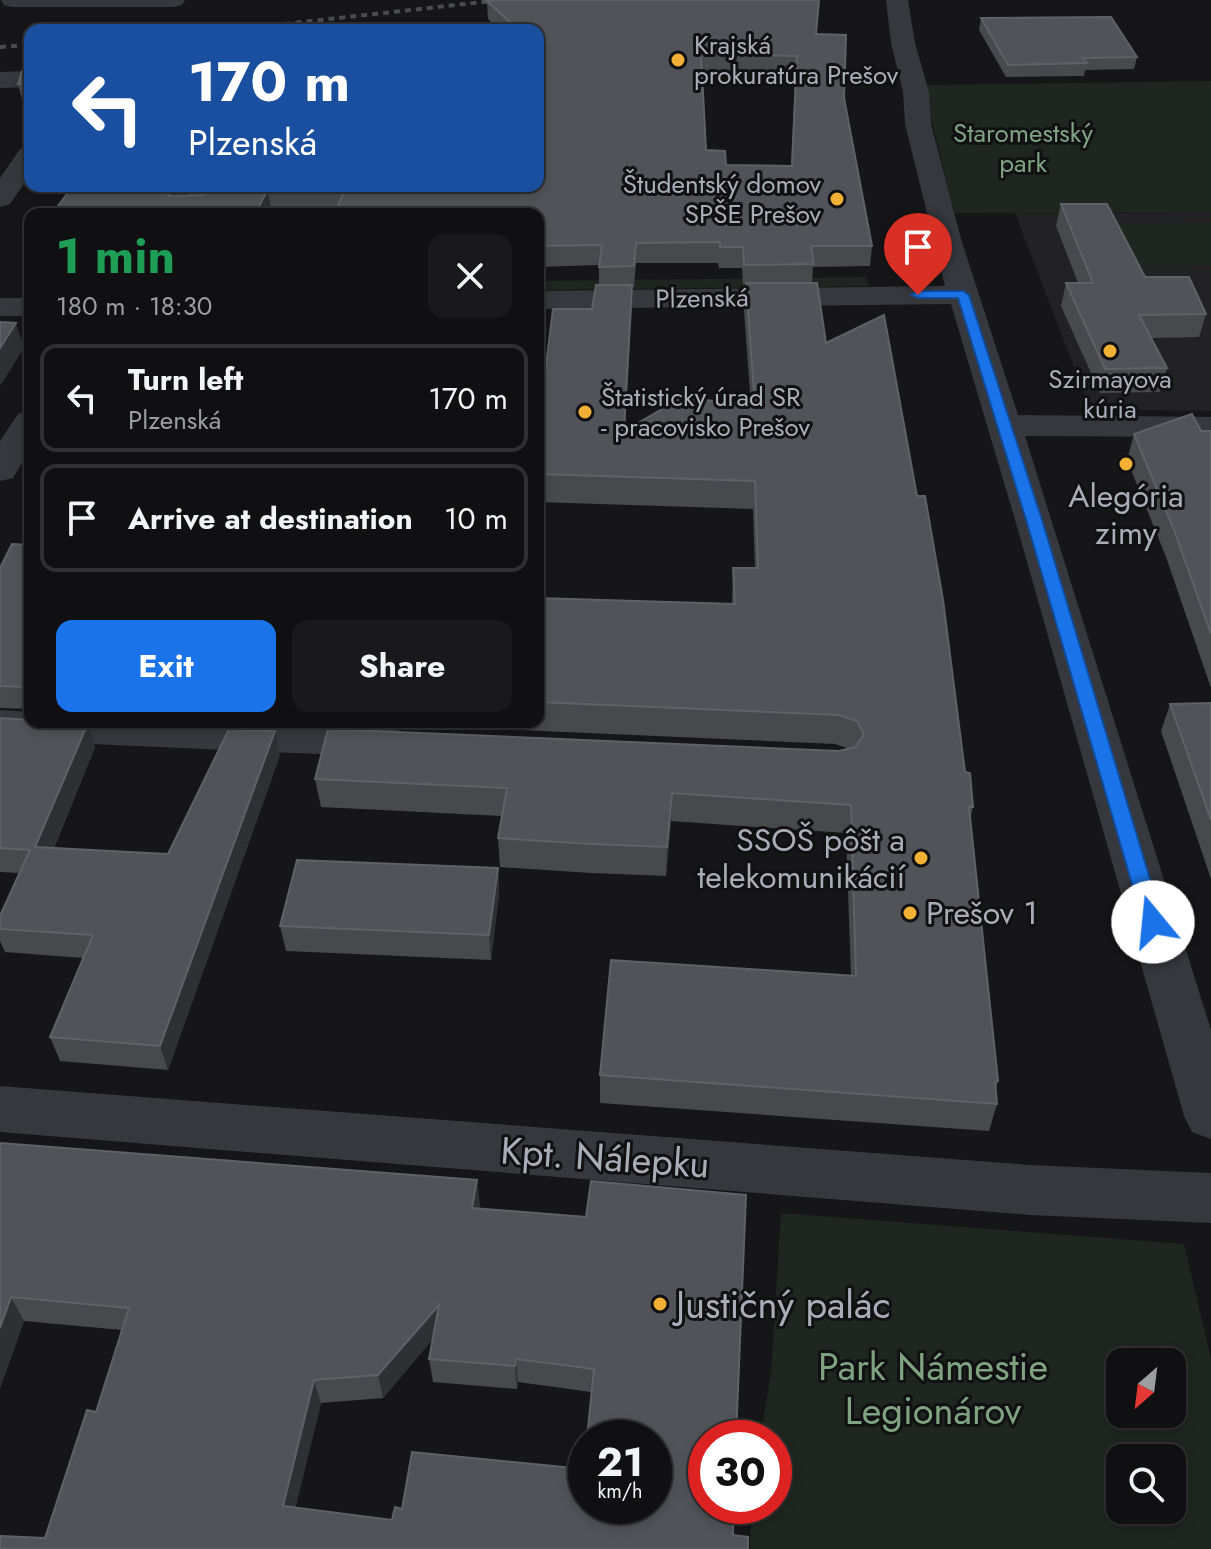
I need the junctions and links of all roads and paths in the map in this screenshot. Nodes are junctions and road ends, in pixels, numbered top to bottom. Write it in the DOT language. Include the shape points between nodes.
graph roads {
  1 [pos="12,0"];
  2 [pos="174,0"];
  3 [pos="897,0"];
  4 [pos="24,79"];
  5 [pos="0,80"];
  6 [pos="24,164"];
  7 [pos="0,198"];
  8 [pos="963,295"];
  9 [pos="544,300"];
  10 [pos="0,307"];
  11 [pos="24,307"];
  12 [pos="1005,425"];
  13 [pos="1211,427"];
  14 [pos="24,431"];
  15 [pos="0,470"];
  16 [pos="0,725"];
  17 [pos="24,726"];
  18 [pos="67,728"];
  19 [pos="427,744"];
  20 [pos="0,1109"];
  21 [pos="1211,1116"];
  22 [pos="1211,1198"];
  1 -- 2 [label="street"];
  3 -- 8 [label="street" via="924,152"];
  4 -- 5 [label="street"];
  6 -- 7 [label="street"];
  8 -- 9 [label="street, Plzenská"];
  8 -- 12 [label="street"];
  10 -- 11 [label="street"];
  12 -- 13 [label="street"];
  12 -- 21 [label="street"];
  14 -- 15 [label="street"];
  16 -- 17 [label="street"];
  18 -- 19 [label="street"];
  20 -- 22 [label="street, Kpt. Nálepku" via="1030,1190"];
}
